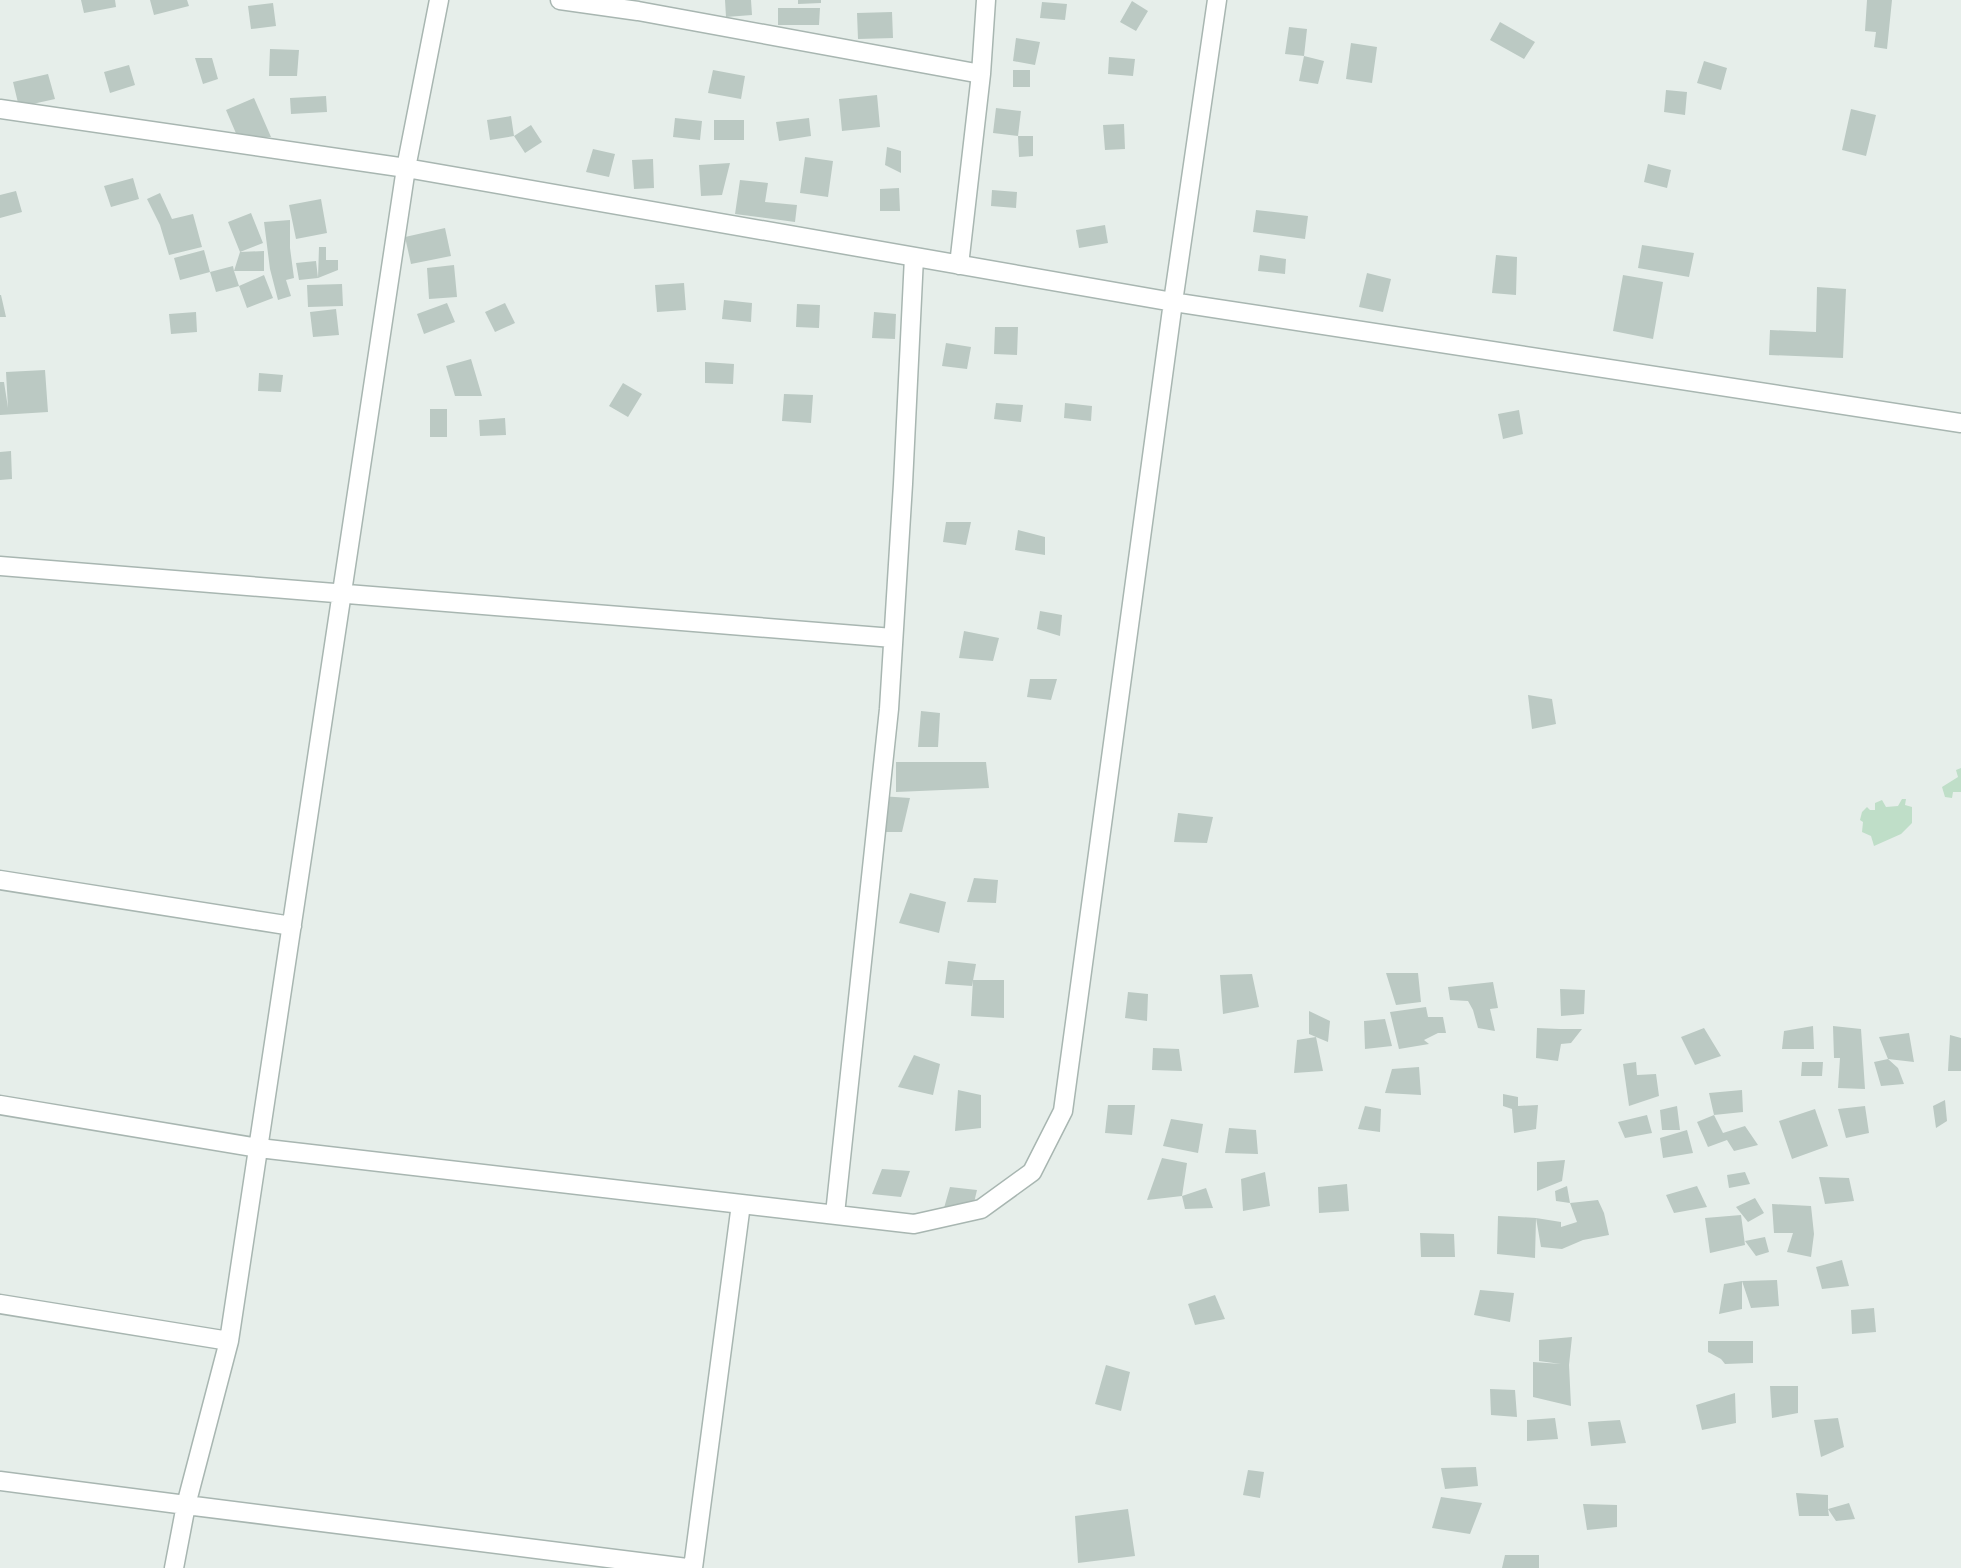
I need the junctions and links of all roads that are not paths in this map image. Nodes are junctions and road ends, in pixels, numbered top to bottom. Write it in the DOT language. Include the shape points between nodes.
graph roads {
  1 [pos="439,0"];
  2 [pos="560,0"];
  3 [pos="986,0"];
  4 [pos="1216,0"];
  5 [pos="639,6"];
  6 [pos="981,74"];
  7 [pos="0,109"];
  8 [pos="406,168"];
  9 [pos="914,257"];
  10 [pos="959,265"];
  11 [pos="1173,302"];
  12 [pos="1961,423"];
  13 [pos="0,566"];
  14 [pos="342,594"];
  15 [pos="893,638"];
  16 [pos="0,880"];
  17 [pos="292,926"];
  18 [pos="0,1105"];
  19 [pos="259,1148"];
  20 [pos="741,1204"];
  21 [pos="834,1214"];
  22 [pos="0,1304"];
  23 [pos="230,1341"];
  24 [pos="0,1481"];
  25 [pos="186,1505"];
  26 [pos="174,1568"];
  27 [pos="687,1568"];
  28 [pos="693,1568"];
  1 -- 8 [label="street"];
  2 -- 5 [label="street"];
  3 -- 6 [label="street"];
  4 -- 11 [label="street"];
  5 -- 6 [label="street"];
  6 -- 10 [label="street"];
  7 -- 8 [label="street"];
  8 -- 9 [label="street"];
  8 -- 14 [label="street"];
  9 -- 10 [label="street"];
  9 -- 15 [label="street"];
  10 -- 11 [label="street"];
  11 -- 12 [label="street"];
  11 -- 21 [label="street" via="1063,1111 1032,1172 981,1209 914,1224"];
  13 -- 14 [label="street"];
  14 -- 15 [label="street"];
  14 -- 17 [label="street"];
  15 -- 21 [label="street" via="889,709"];
  16 -- 17 [label="street"];
  17 -- 19 [label="street"];
  18 -- 19 [label="street"];
  19 -- 20 [label="street"];
  19 -- 23 [label="street"];
  20 -- 21 [label="street"];
  20 -- 28 [label="street"];
  22 -- 23 [label="street"];
  23 -- 25 [label="street"];
  24 -- 25 [label="street"];
  25 -- 26 [label="street"];
  25 -- 27 [label="street"];
}
